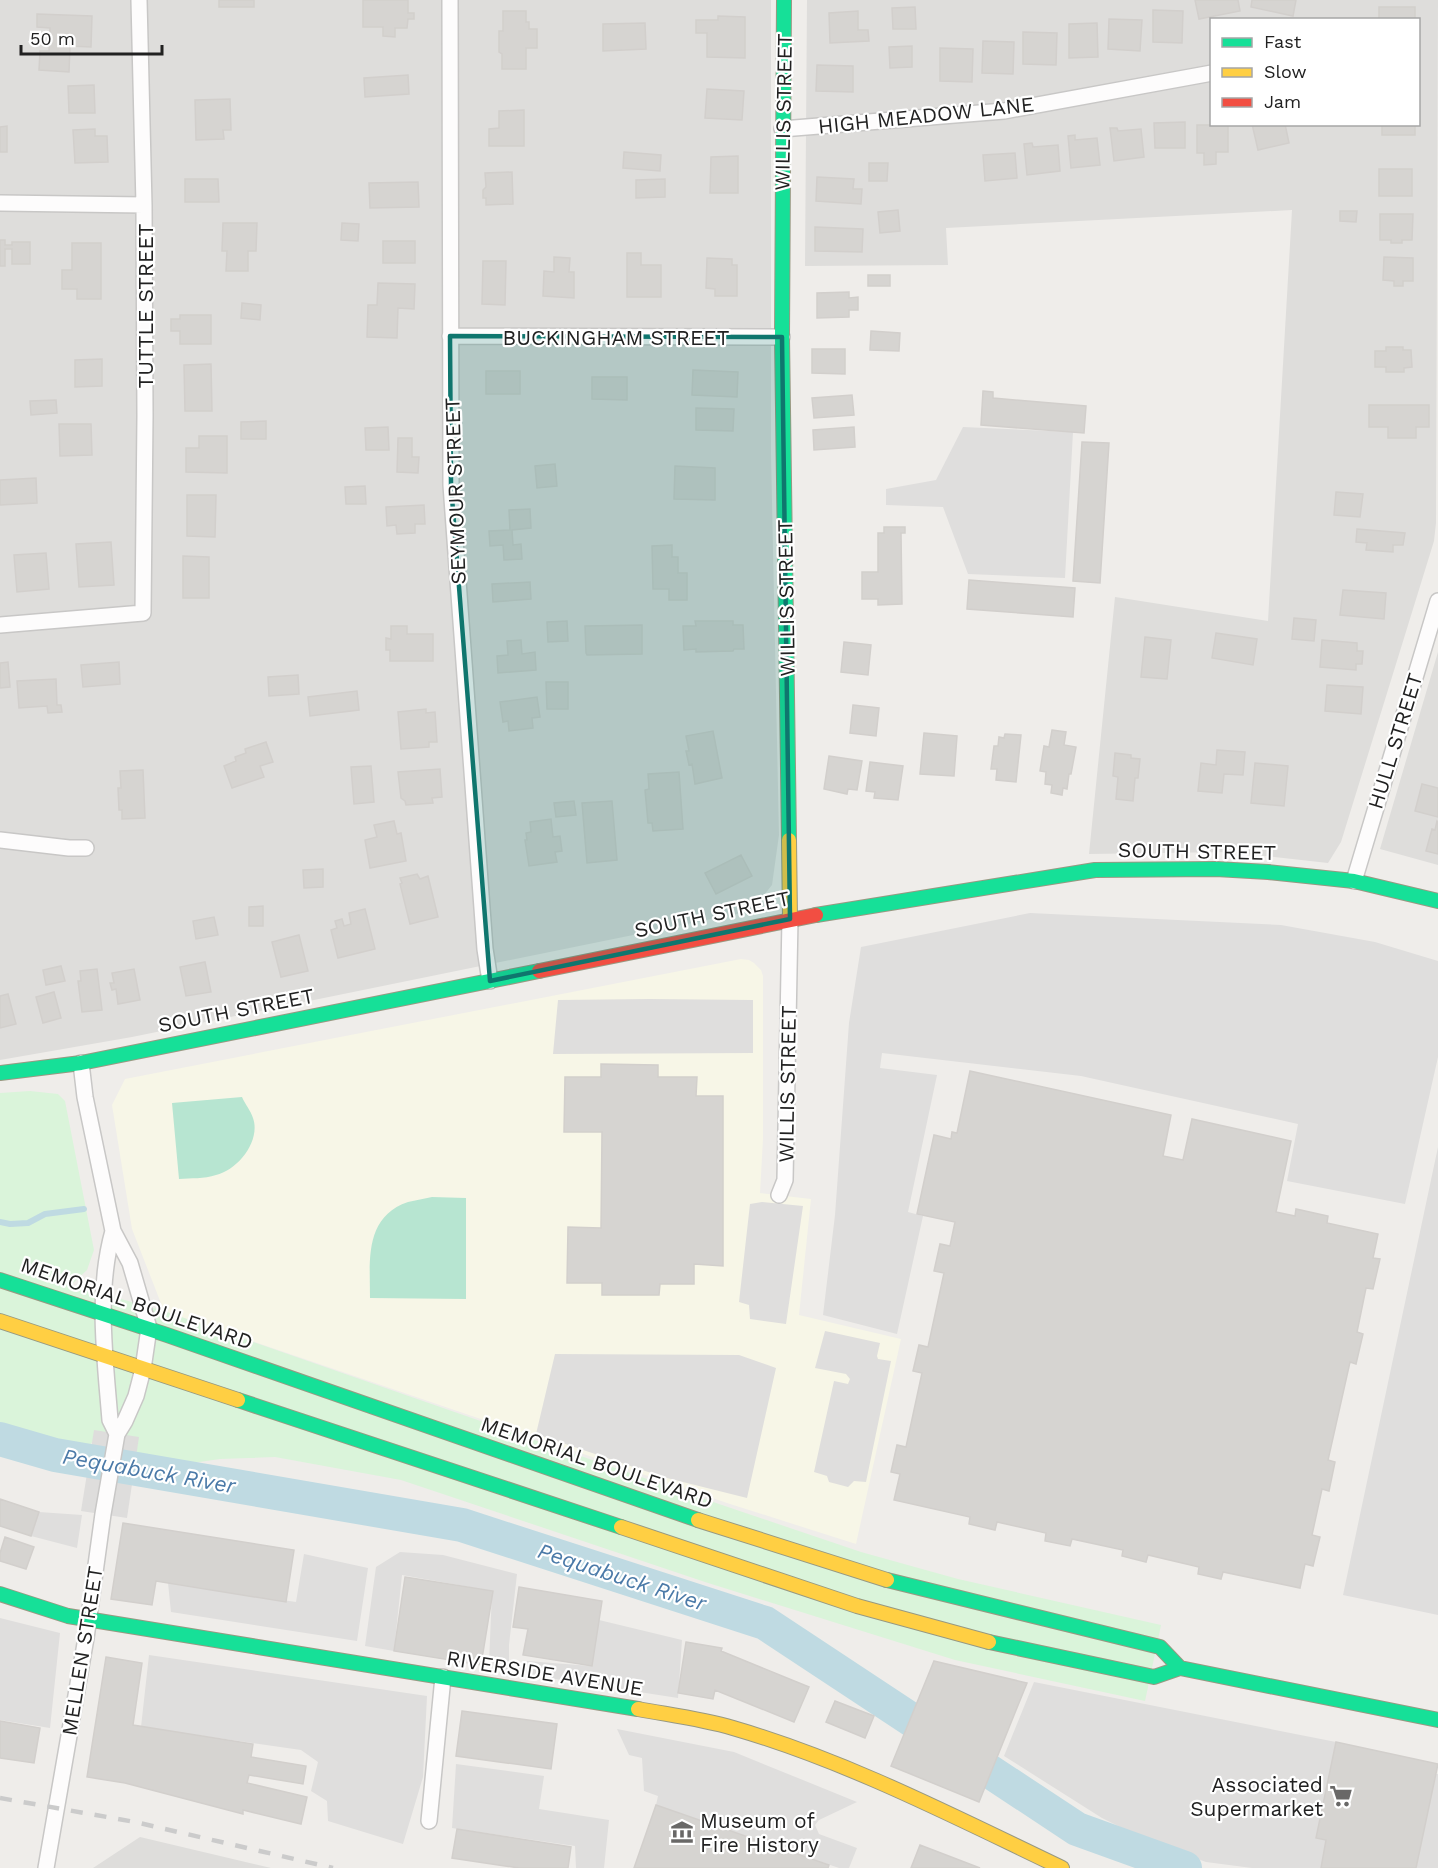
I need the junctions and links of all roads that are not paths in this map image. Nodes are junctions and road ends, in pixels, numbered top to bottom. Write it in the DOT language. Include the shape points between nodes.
graph roads {
  1 [pos="140,0"];
  2 [pos="450,0"];
  3 [pos="784,0"];
  4 [pos="1210,73"];
  5 [pos="782,129"];
  6 [pos="0,203"];
  7 [pos="144,205"];
  8 [pos="450,336"];
  9 [pos="782,337"];
  10 [pos="1438,601"];
  11 [pos="0,625"];
  12 [pos="0,840"];
  13 [pos="86,848"];
  14 [pos="1354,881"];
  15 [pos="1438,901"];
  16 [pos="790,919"];
  17 [pos="489,981"];
  18 [pos="81,1063"];
  19 [pos="0,1073"];
  20 [pos="779,1195"];
  21 [pos="113,1231"];
  22 [pos="0,1280"];
  23 [pos="103,1313"];
  24 [pos="0,1321"];
  25 [pos="149,1328"];
  26 [pos="104,1356"];
  27 [pos="143,1369"];
  28 [pos="117,1434"];
  29 [pos="0,1594"];
  30 [pos="88,1620"];
  31 [pos="1180,1668"];
  32 [pos="443,1677"];
  33 [pos="1438,1720"];
  34 [pos="429,1821"];
  35 [pos="46,1868"];
  36 [pos="1062,1868"];
  1 -- 7 [label="street, TUTTLE STREET"];
  2 -- 8 [label="street, SEYMOUR STREET"];
  3 -- 5 [label="main road, WILLIS STREET"];
  4 -- 5 [label="street, HIGH MEADOW LANE" via="1004,111"];
  5 -- 9 [label="main road, WILLIS STREET"];
  6 -- 7 [label="street"];
  7 -- 11 [label="street, TUTTLE STREET" via="146,416 142,613"];
  8 -- 9 [label="street, BUCKINGHAM STREET"];
  8 -- 17 [label="street, SEYMOUR STREET" via="451,485"];
  9 -- 16 [label="main road, WILLIS STREET"];
  10 -- 14 [label="street, HULL STREET"];
  12 -- 13 [label="street"];
  14 -- 15 [label="main road, SOUTH STREET"];
  14 -- 16 [label="main road, SOUTH STREET" via="1216,869 1095,870"];
  16 -- 17 [label="main road, SOUTH STREET"];
  16 -- 20 [label="street, WILLIS STREET" via="785,1180"];
  17 -- 18 [label="main road, SOUTH STREET"];
  18 -- 19 [label="main road, SOUTH STREET"];
  18 -- 21 [label="street, MELLEN STREET"];
  21 -- 23 [label="street, MELLEN STREET" via="106,1257"];
  21 -- 25 [label="street, MELLEN STREET" via="130,1263"];
  22 -- 23 [label="main road, MEMORIAL BOULEVARD"];
  23 -- 25 [label="main road, MEMORIAL BOULEVARD"];
  23 -- 26 [label="street, MELLEN STREET"];
  24 -- 26 [label="main road"];
  25 -- 27 [label="street, MELLEN STREET"];
  25 -- 31 [label="main road, MEMORIAL BOULEVARD" via="712,1525 888,1580 1160,1647"];
  26 -- 27 [label="main road"];
  26 -- 28 [label="street, MELLEN STREET" via="110,1420"];
  27 -- 28 [label="street, MELLEN STREET" via="136,1396"];
  27 -- 31 [label="main road" via="857,1606 1006,1647 1154,1677"];
  28 -- 30 [label="street, MELLEN STREET"];
  29 -- 30 [label="main road, RIVERSIDE AVENUE"];
  30 -- 32 [label="main road, RIVERSIDE AVENUE"];
  30 -- 35 [label="street, MELLEN STREET"];
  31 -- 33 [label="main road"];
  32 -- 34 [label="street"];
  32 -- 36 [label="main road, RIVERSIDE AVENUE" via="732,1728 864,1776"];
}
